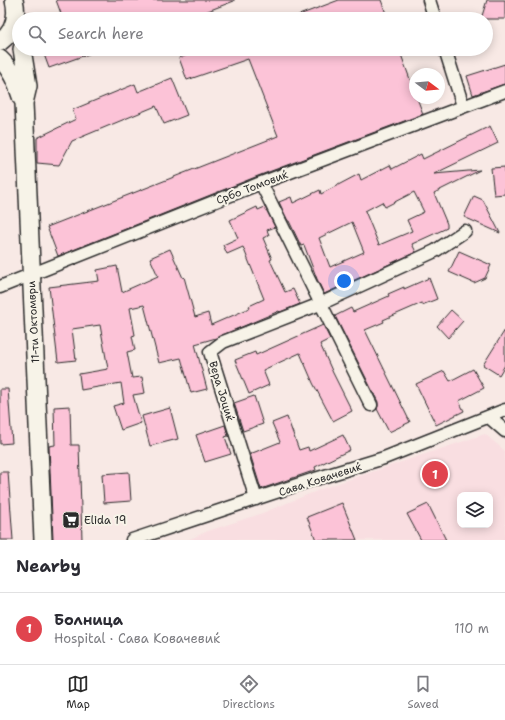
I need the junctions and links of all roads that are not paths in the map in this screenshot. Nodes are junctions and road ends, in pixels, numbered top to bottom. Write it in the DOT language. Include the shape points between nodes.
graph roads {
  1 [pos="14,0"];
  2 [pos="429,0"];
  3 [pos="16,12"];
  4 [pos="433,12"];
  5 [pos="12,31"];
  6 [pos="0,42"];
  7 [pos="23,56"];
  8 [pos="447,56"];
  9 [pos="0,59"];
  10 [pos="505,91"];
  11 [pos="24,103"];
  12 [pos="463,106"];
  13 [pos="261,183"];
  14 [pos="465,231"];
  15 [pos="31,275"];
  16 [pos="0,287"];
  17 [pos="320,304"];
  18 [pos="371,405"];
  19 [pos="505,410"];
  20 [pos="489,417"];
  21 [pos="505,431"];
  22 [pos="256,499"];
  23 [pos="43,540"];
  24 [pos="132,540"];
  1 -- 3 [label="main road"];
  2 -- 4 [label="street"];
  5 -- 6 [label="main road"];
  7 -- 11 [label="main road" via="28,86"];
  8 -- 12 [label="street"];
  9 -- 11 [label="main road" via="15,79"];
  10 -- 12 [label="street, Србо Томовиќ"];
  11 -- 15 [label="main road, 11-ти Октомври"];
  12 -- 13 [label="street, Србо Томовиќ"];
  13 -- 15 [label="street, Србо Томовиќ"];
  13 -- 17 [label="street"];
  14 -- 17 [label="street, Вера Јоциќ" via="435,251"];
  15 -- 16 [label="street, Србо Томовиќ"];
  15 -- 23 [label="main road, 11-ти Октомври"];
  17 -- 18 [label="street"];
  17 -- 22 [label="street, Вера Јоциќ" via="223,342 210,352"];
  19 -- 20 [label="street, Сава Ковачевиќ"];
  20 -- 21 [label="street"];
  20 -- 22 [label="street, Сава Ковачевиќ" via="384,458"];
  22 -- 24 [label="street, Сава Ковачевиќ"];
}
